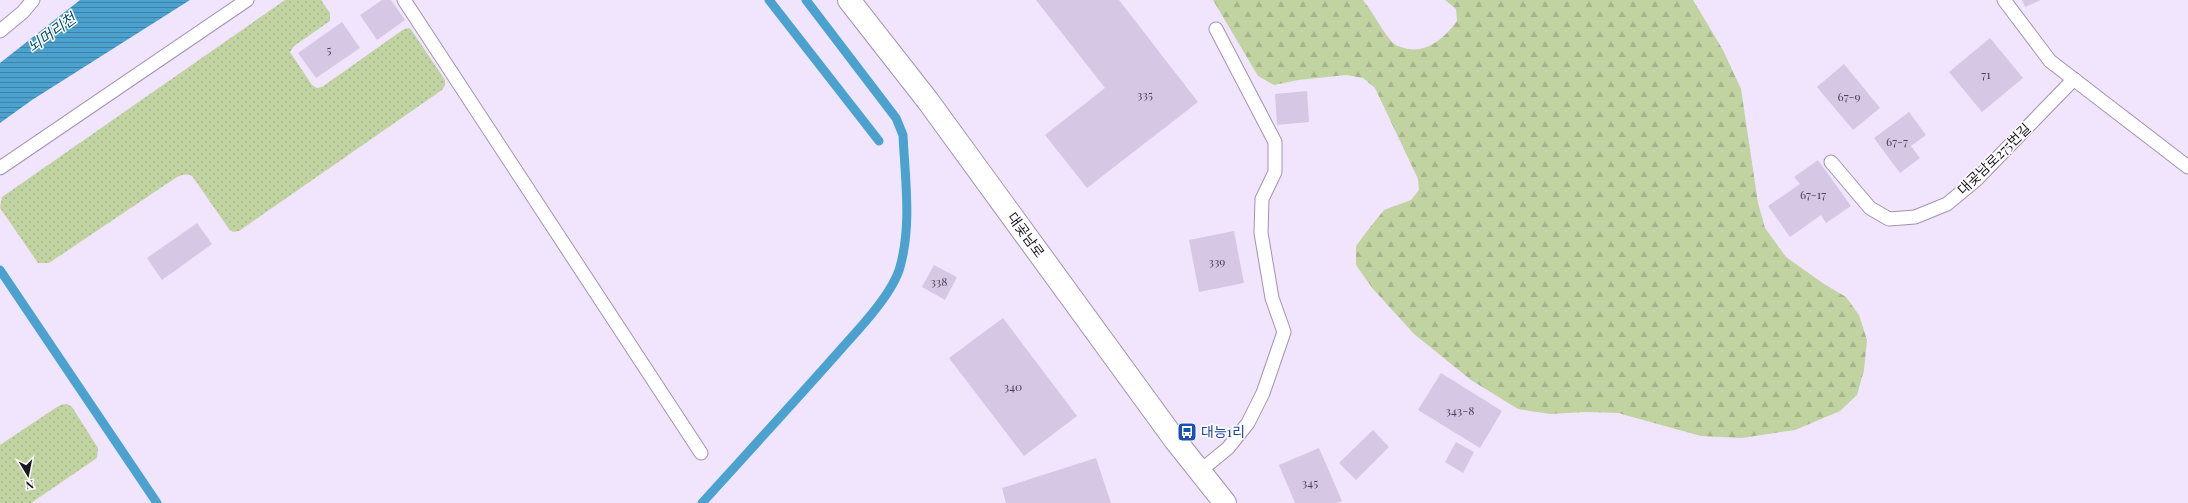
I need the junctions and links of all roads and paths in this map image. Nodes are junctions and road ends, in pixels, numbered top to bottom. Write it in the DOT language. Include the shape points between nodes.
graph roads {
  1 [pos="33,0"];
  2 [pos="247,0"];
  3 [pos="404,0"];
  4 [pos="849,0"];
  5 [pos="2004,0"];
  6 [pos="1216,29"];
  7 [pos="0,31"];
  8 [pos="2074,79"];
  9 [pos="1831,162"];
  10 [pos="2188,167"];
  11 [pos="0,168"];
  12 [pos="701,453"];
  13 [pos="1200,471"];
  14 [pos="1225,503"];
  1 -- 7 [label="lane"];
  2 -- 11 [label="lane"];
  3 -- 12 [label="lane"];
  4 -- 13 [label="street, 대곶남로" via="928,101"];
  5 -- 8 [label="lane" via="2050,61"];
  6 -- 13 [label="lane" via="1274,142 1275,172 1262,199 1261,233 1272,298 1284,332 1263,393 1248,423 1228,448"];
  8 -- 9 [label="lane, 대곶남로275번길" via="1976,180 1947,204 1915,217 1888,219 1870,208"];
  8 -- 10 [label="lane"];
  13 -- 14 [label="street, 대곶남로"];
}
